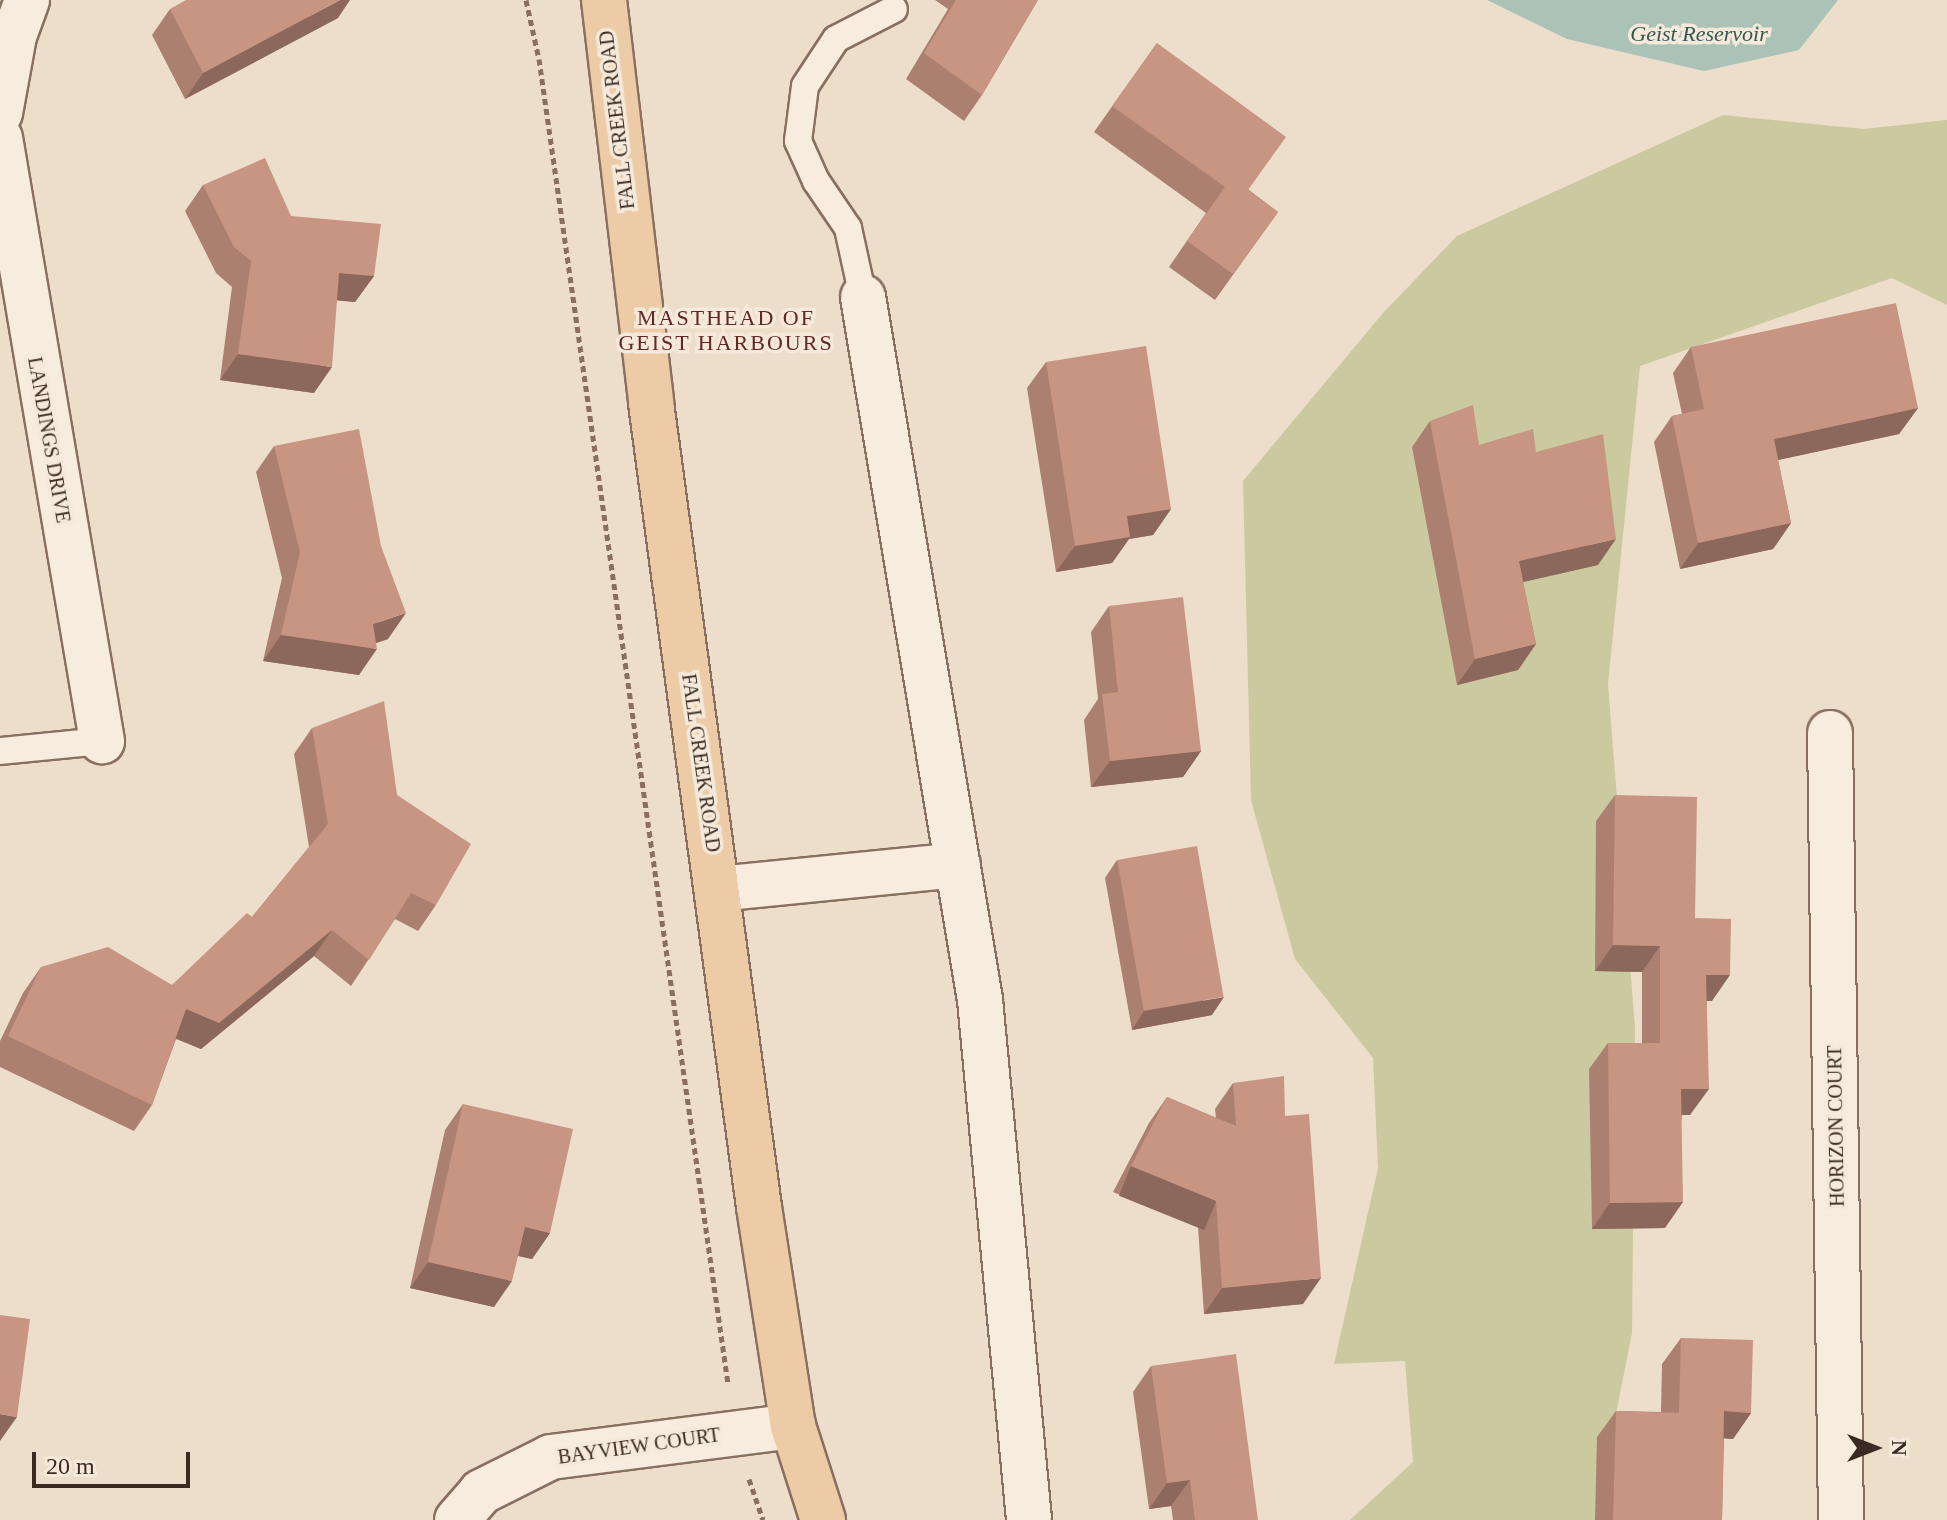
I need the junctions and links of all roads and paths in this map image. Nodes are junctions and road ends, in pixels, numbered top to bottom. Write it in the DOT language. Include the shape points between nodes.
graph roads {
  1 [pos="27,0"];
  2 [pos="526,0"];
  3 [pos="604,0"];
  4 [pos="894,9"];
  5 [pos="0,113"];
  6 [pos="0,138"];
  7 [pos="863,297"];
  8 [pos="1830,733"];
  9 [pos="102,741"];
  10 [pos="0,751"];
  11 [pos="958,865"];
  12 [pos="718,889"];
  13 [pos="793,1426"];
  14 [pos="741,1432"];
  15 [pos="1029,1519"];
  16 [pos="457,1520"];
  17 [pos="763,1520"];
  18 [pos="823,1520"];
  19 [pos="1841,1520"];
  1 -- 5 [label="street" via="14,36"];
  2 -- 14 [label="path" via="539,59 723,1368"];
  3 -- 12 [label="main road, FALL CREEK ROAD" via="651,403"];
  4 -- 7 [label="lane" via="836,39 805,86 798,141 816,181 848,228"];
  6 -- 9 [label="street, LANDINGS DRIVE"];
  7 -- 11 [label="street"];
  8 -- 19 [label="street, HORIZON COURT"];
  9 -- 10 [label="lane"];
  11 -- 12 [label="street"];
  11 -- 15 [label="street" via="980,1000"];
  12 -- 13 [label="main road, FALL CREEK ROAD"];
  13 -- 14 [label="street, BAYVIEW COURT"];
  13 -- 18 [label="main road, FALL CREEK ROAD"];
  14 -- 16 [label="street, BAYVIEW COURT" via="551,1457 481,1492"];
  14 -- 17 [label="path"];
}
